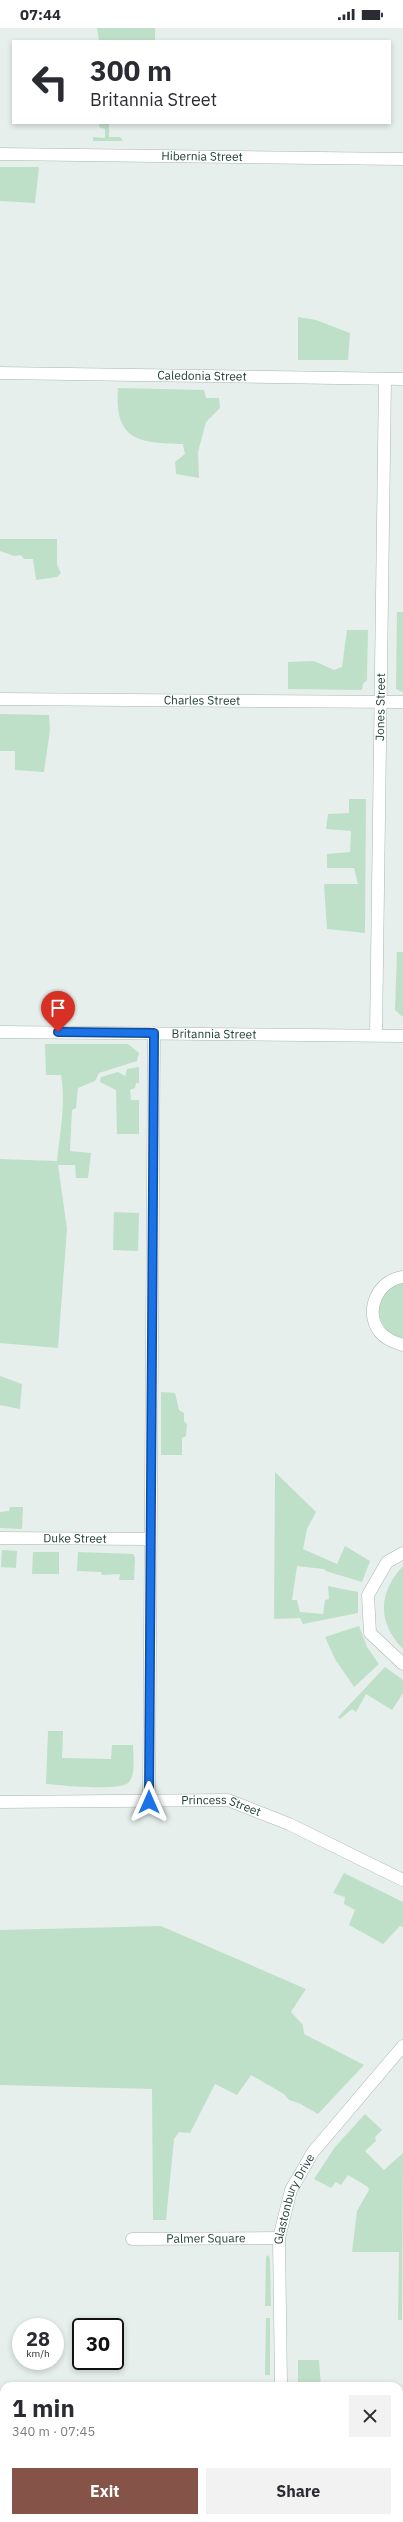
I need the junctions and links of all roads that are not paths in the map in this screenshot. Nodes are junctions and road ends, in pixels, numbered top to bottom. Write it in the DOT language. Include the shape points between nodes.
graph roads {
  1 [pos="0,154"];
  2 [pos="403,159"];
  3 [pos="0,373"];
  4 [pos="386,379"];
  5 [pos="403,379"];
  6 [pos="0,699"];
  7 [pos="381,702"];
  8 [pos="403,702"];
  9 [pos="0,1032"];
  10 [pos="154,1033"];
  11 [pos="376,1035"];
  12 [pos="403,1036"];
  13 [pos="403,1277"];
  14 [pos="403,1345"];
  15 [pos="0,1538"];
  16 [pos="149,1539"];
  17 [pos="403,1553"];
  18 [pos="403,1664"];
  19 [pos="0,1802"];
  20 [pos="149,1802"];
  21 [pos="403,1880"];
  22 [pos="403,2046"];
  23 [pos="279,2238"];
  24 [pos="132,2239"];
  25 [pos="281,2382"];
  1 -- 2 [label="street, Hibernia Street"];
  3 -- 4 [label="street, Caledonia Street"];
  4 -- 5 [label="street, Caledonia Street"];
  4 -- 7 [label="street, Jones Street"];
  6 -- 7 [label="street, Charles Street"];
  7 -- 8 [label="street, Charles Street"];
  7 -- 11 [label="street, Jones Street"];
  9 -- 10 [label="street, Britannia Street"];
  10 -- 11 [label="street, Britannia Street"];
  10 -- 16 [label="street"];
  11 -- 12 [label="street, Britannia Street"];
  13 -- 14 [label="street" via="389,1281 380,1289 373,1305 373,1316 379,1331 388,1340"];
  15 -- 16 [label="street, Duke Street"];
  16 -- 20 [label="street"];
  17 -- 18 [label="street" via="387,1562 368,1595 370,1633"];
  19 -- 20 [label="street, Princess Street"];
  20 -- 21 [label="street, Princess Street" via="228,1800 289,1824"];
  22 -- 23 [label="street, Glastonbury Drive" via="313,2152 291,2190"];
  23 -- 24 [label="street, Palmer Square"];
  23 -- 25 [label="street, Glastonbury Drive"];
}
